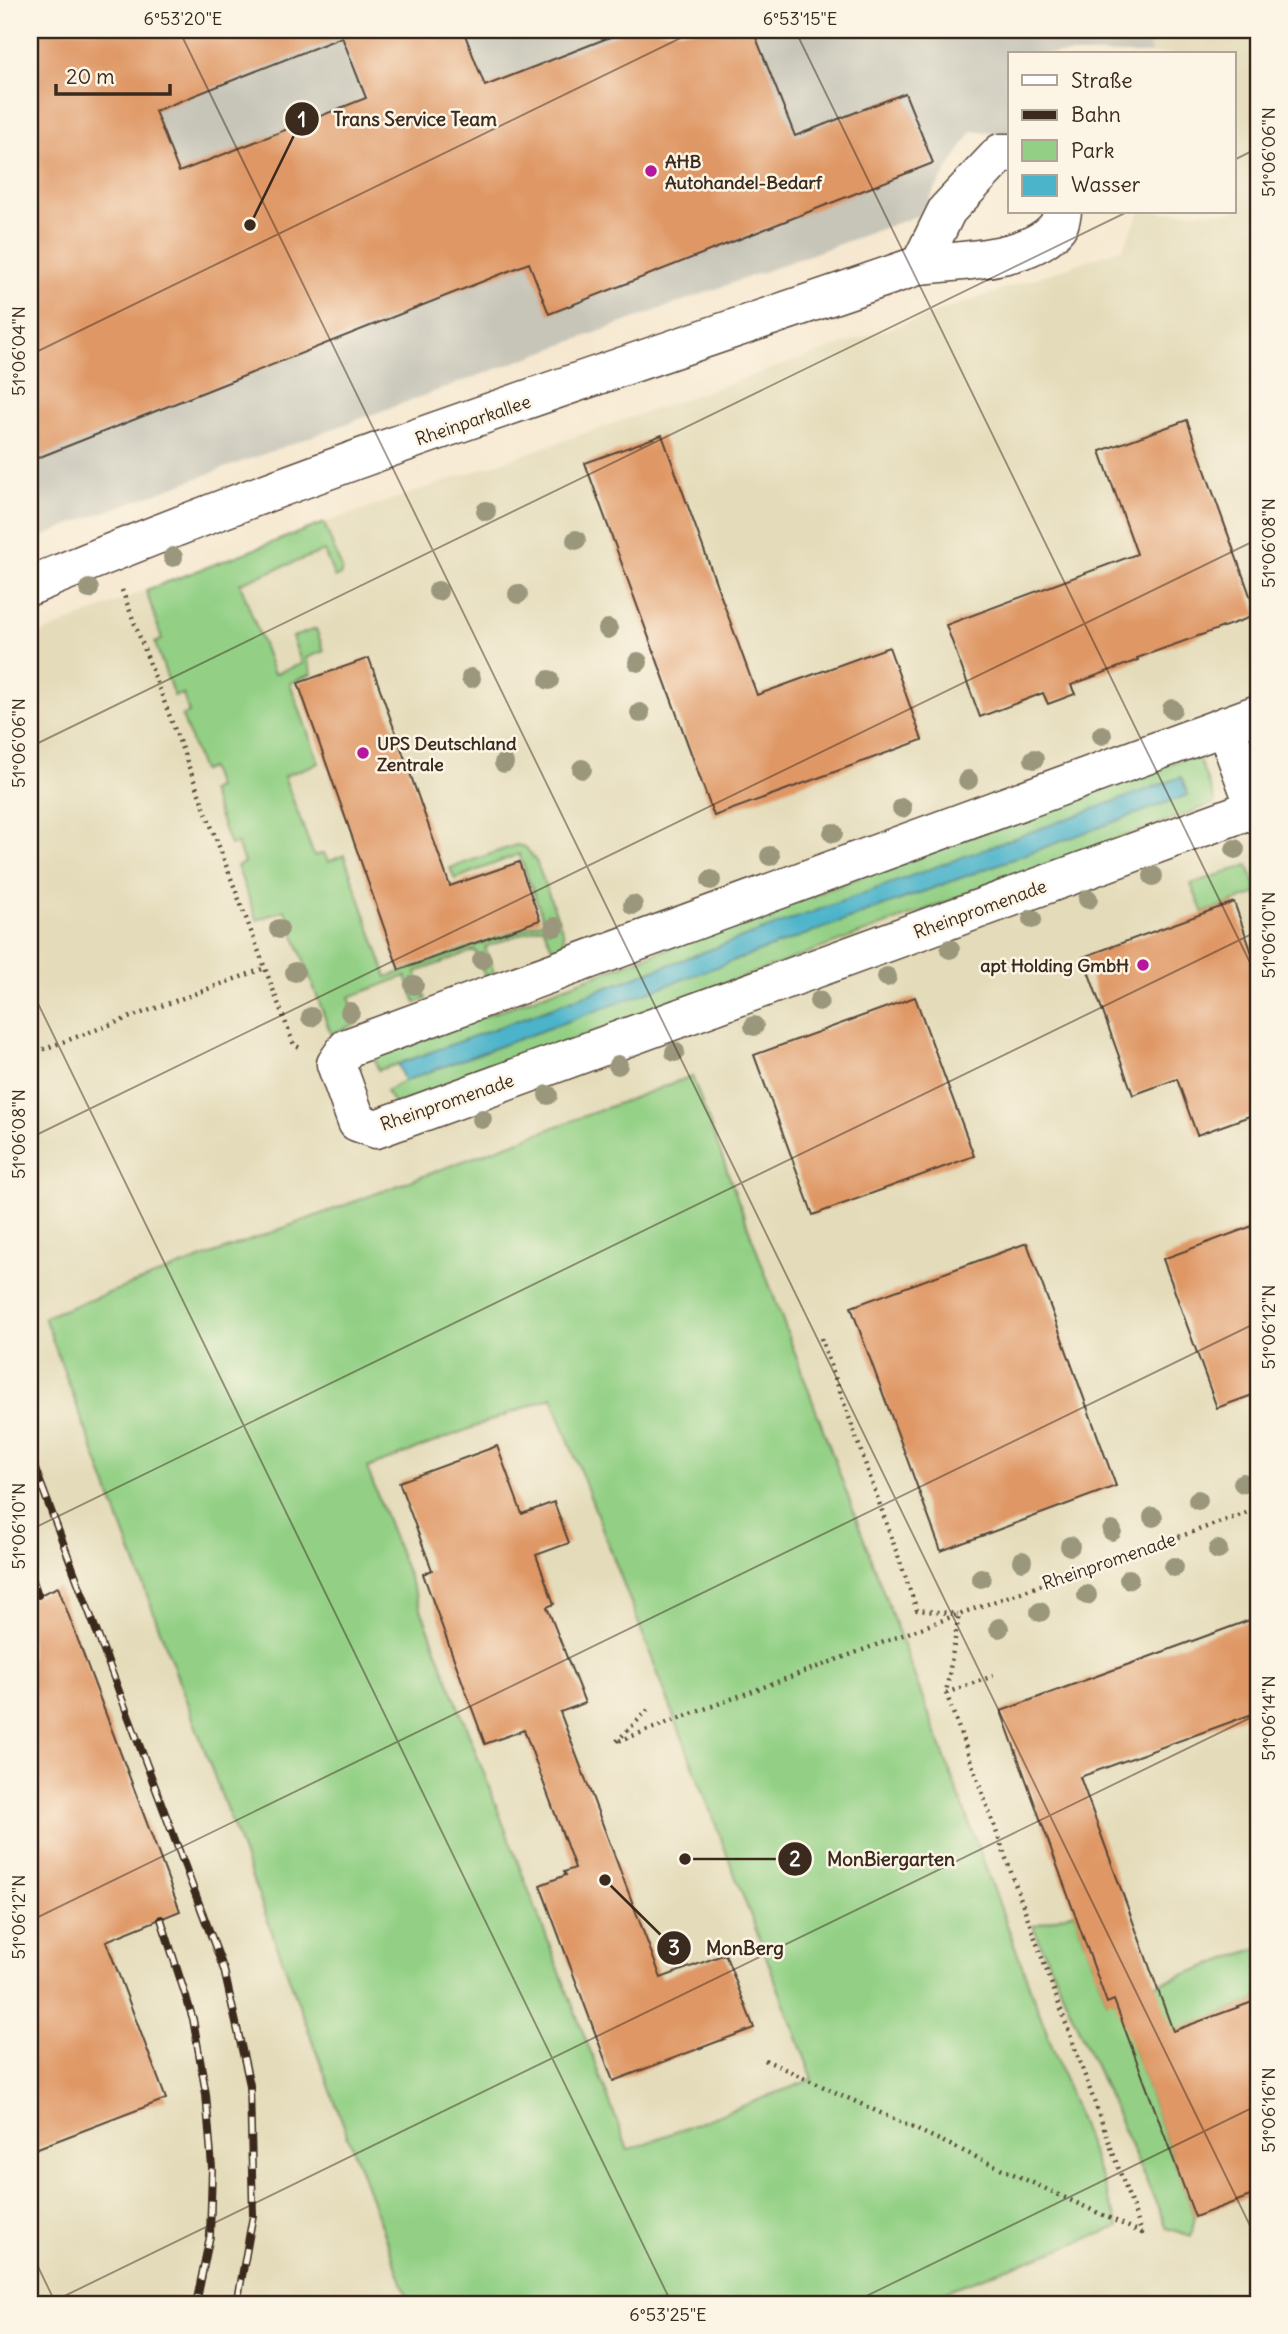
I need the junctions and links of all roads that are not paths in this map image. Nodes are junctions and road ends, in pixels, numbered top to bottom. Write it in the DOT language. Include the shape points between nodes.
graph roads {
  1 [pos="1008,153"];
  2 [pos="1062,214"];
  3 [pos="920,265"];
  4 [pos="30,586"];
  5 [pos="1242,720"];
  6 [pos="1257,810"];
  1 -- 3 [label="street" via="1001,153 947,209"];
  2 -- 3 [label="street, Rheinparkallee" via="1059,226 1040,242 1017,251"];
  3 -- 4 [label="street, Rheinparkallee" via="327,470"];
  5 -- 6 [label="street, Rheinpromenade"];
  5 -- 6 [label="street, Rheinpromenade" via="347,1048 336,1064 357,1122 376,1129"];
}
